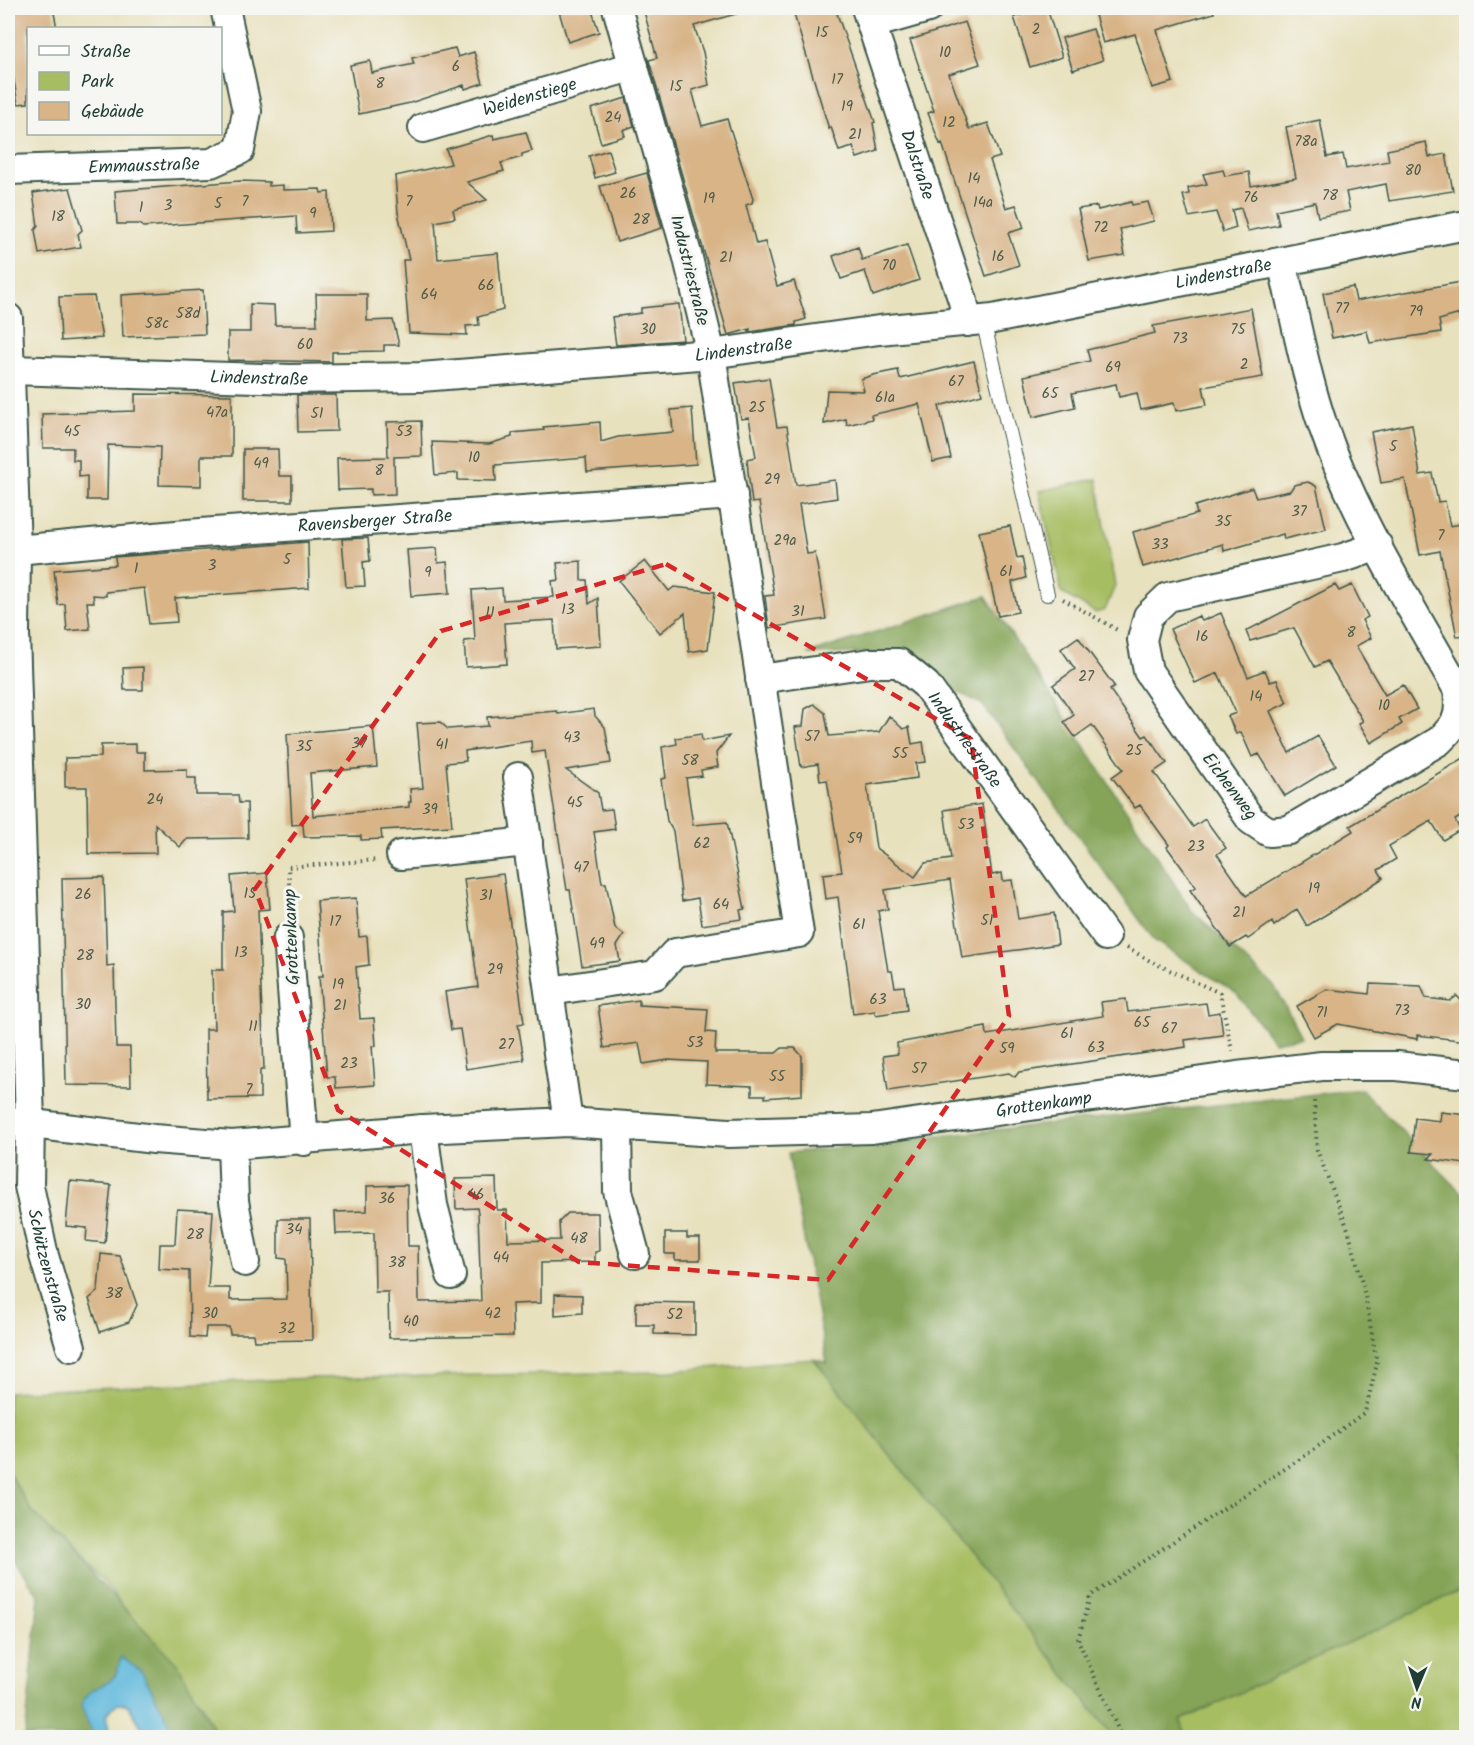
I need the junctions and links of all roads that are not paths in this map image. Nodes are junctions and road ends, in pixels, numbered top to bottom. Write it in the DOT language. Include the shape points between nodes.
graph roads {
  1 [pos="225,8"];
  2 [pos="617,8"];
  3 [pos="928,8"];
  4 [pos="869,16"];
  5 [pos="634,66"];
  6 [pos="423,128"];
  7 [pos="8,170"];
  8 [pos="1467,225"];
  9 [pos="1282,262"];
  10 [pos="8,318"];
  11 [pos="975,321"];
  12 [pos="711,354"];
  13 [pos="11,370"];
  14 [pos="733,495"];
  15 [pos="1378,546"];
  16 [pos="16,550"];
  17 [pos="1047,594"];
  18 [pos="760,679"];
  19 [pos="518,777"];
  20 [pos="528,842"];
  21 [pos="401,855"];
  22 [pos="1106,936"];
  23 [pos="288,938"];
  24 [pos="550,991"];
  25 [pos="1467,1074"];
  26 [pos="19,1122"];
  27 [pos="568,1122"];
  28 [pos="617,1127"];
  29 [pos="423,1129"];
  30 [pos="304,1141"];
  31 [pos="232,1145"];
  32 [pos="635,1254"];
  33 [pos="245,1262"];
  34 [pos="451,1275"];
  35 [pos="71,1347"];
  1 -- 7 [label="street, Emmausstraße" via="247,111 240,150 211,163"];
  2 -- 5 [label="street, Industriestraße"];
  3 -- 4 [label="street"];
  4 -- 11 [label="street, Dalstraße" via="963,301"];
  5 -- 6 [label="street, Weidenstiege"];
  5 -- 12 [label="street, Industriestraße"];
  8 -- 9 [label="street, Lindenstraße"];
  9 -- 11 [label="street, Lindenstraße"];
  9 -- 15 [label="street, Eichenweg" via="1324,428"];
  10 -- 13 [label="street, Schützenstraße"];
  11 -- 12 [label="street, Lindenstraße"];
  11 -- 17 [label="lane"];
  12 -- 13 [label="street, Lindenstraße" via="420,377 290,379"];
  12 -- 14 [label="street, Industriestraße"];
  13 -- 16 [label="street, Schützenstraße"];
  14 -- 16 [label="street, Ravensberger Straße"];
  14 -- 18 [label="street, Industriestraße"];
  15 -- 15 [label="street, Eichenweg" via="1458,690 1460,710 1454,727 1439,741 1289,830 1269,832 1251,820 1148,671 1142,640 1148,616 1168,597 1343,558"];
  16 -- 26 [label="street, Schützenstraße"];
  18 -- 22 [label="street, Industriestraße" via="870,663 899,663 926,685"];
  18 -- 24 [label="street, Industriestraße" via="799,933 675,952 655,975"];
  19 -- 20 [label="street"];
  20 -- 21 [label="street"];
  20 -- 24 [label="street"];
  23 -- 30 [label="street, Grottenkamp"];
  24 -- 27 [label="street"];
  25 -- 28 [label="street, Grottenkamp" via="1397,1066 1322,1066 872,1129 729,1133"];
  26 -- 31 [label="street, Grottenkamp"];
  26 -- 35 [label="street, Schützenstraße" via="44,1256"];
  27 -- 28 [label="street, Grottenkamp"];
  27 -- 29 [label="street, Grottenkamp"];
  28 -- 32 [label="street" via="618,1191"];
  29 -- 30 [label="street, Grottenkamp"];
  29 -- 34 [label="street" via="433,1205"];
  30 -- 31 [label="street, Grottenkamp"];
  31 -- 33 [label="street" via="234,1201"];
}
